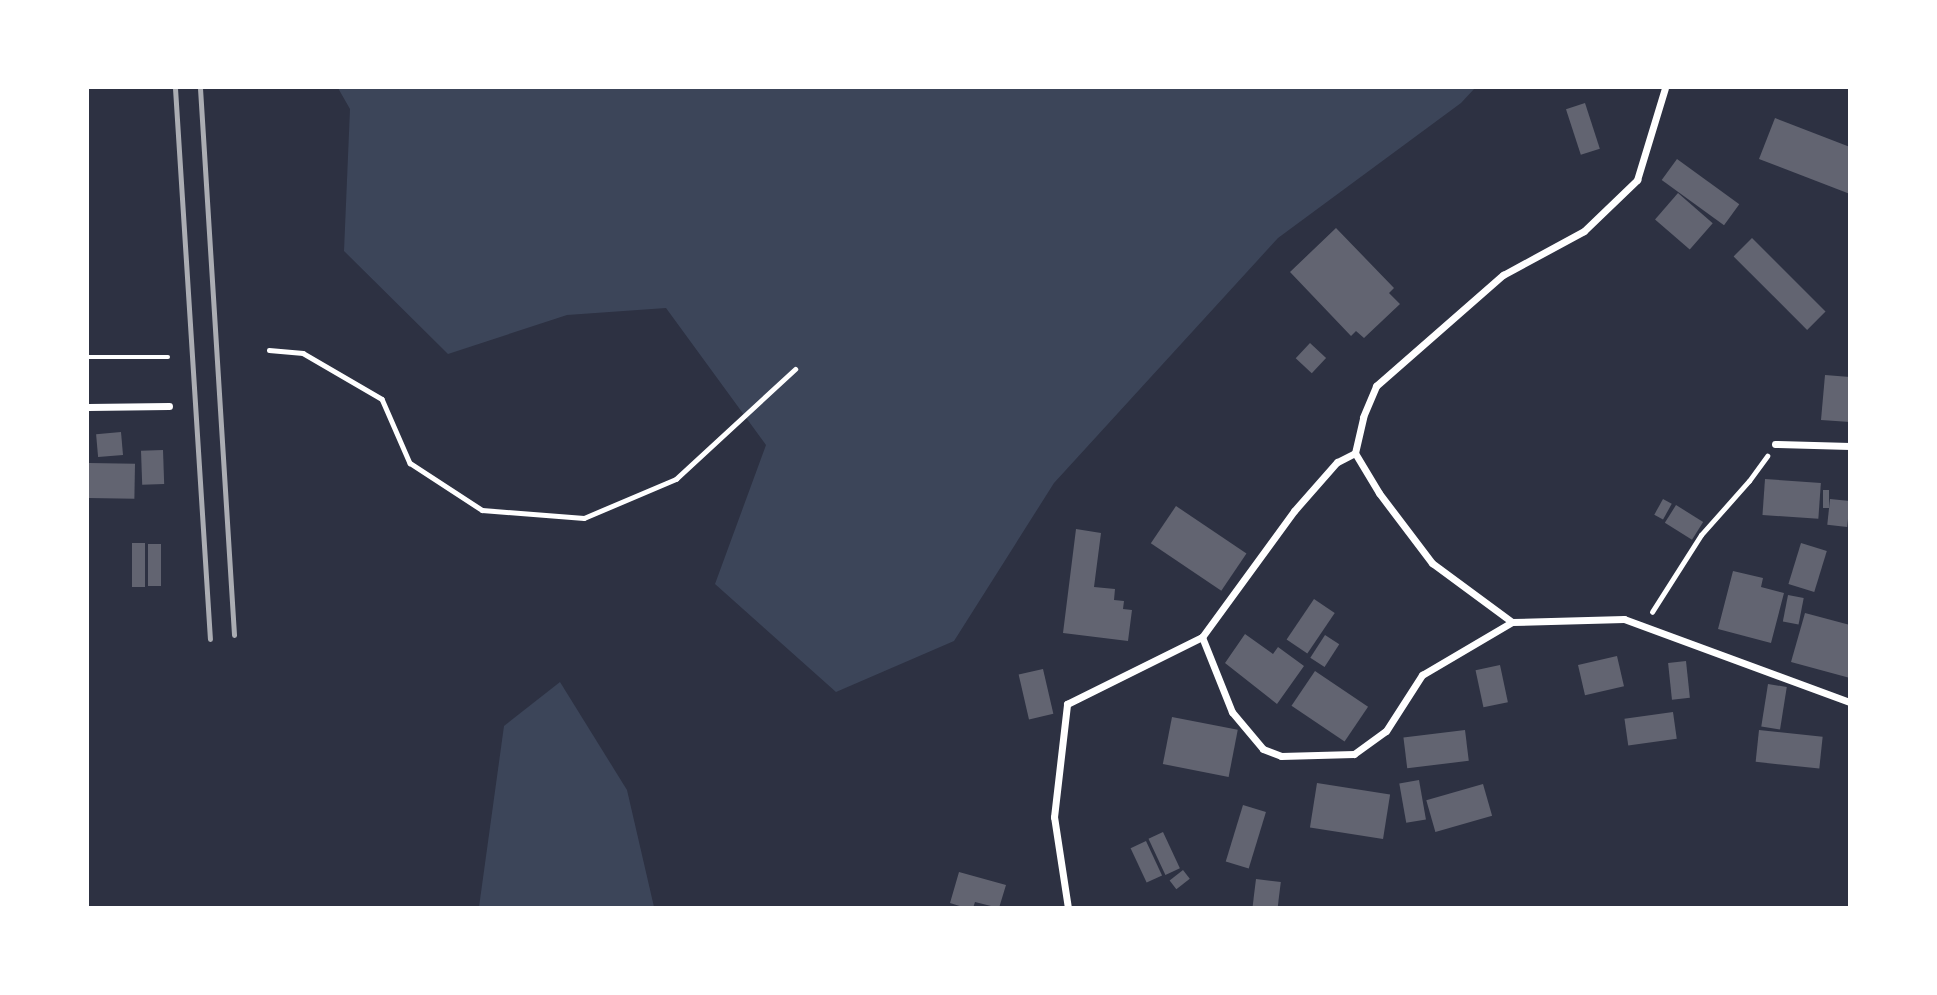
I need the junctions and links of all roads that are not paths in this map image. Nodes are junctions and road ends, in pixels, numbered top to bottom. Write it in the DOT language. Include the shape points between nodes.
graph roads {
  1 [pos="1665,88"];
  2 [pos="169,406"];
  3 [pos="88,407"];
  4 [pos="1775,444"];
  5 [pos="1850,446"];
  6 [pos="1354,453"];
  7 [pos="1512,622"];
  8 [pos="1202,637"];
  9 [pos="1850,702"];
  10 [pos="1068,908"];
  1 -- 6 [label="street" via="1637,180 1584,231 1503,275 1376,386"];
  2 -- 3 [label="street"];
  4 -- 5 [label="street"];
  6 -- 7 [label="street" via="1432,563"];
  6 -- 8 [label="street" via="1337,462 1294,511"];
  7 -- 8 [label="street" via="1422,675 1386,731 1354,754 1308,758 1263,749 1232,712"];
  7 -- 9 [label="street" via="1624,619"];
  8 -- 10 [label="street" via="1067,704 1054,817"];
}
